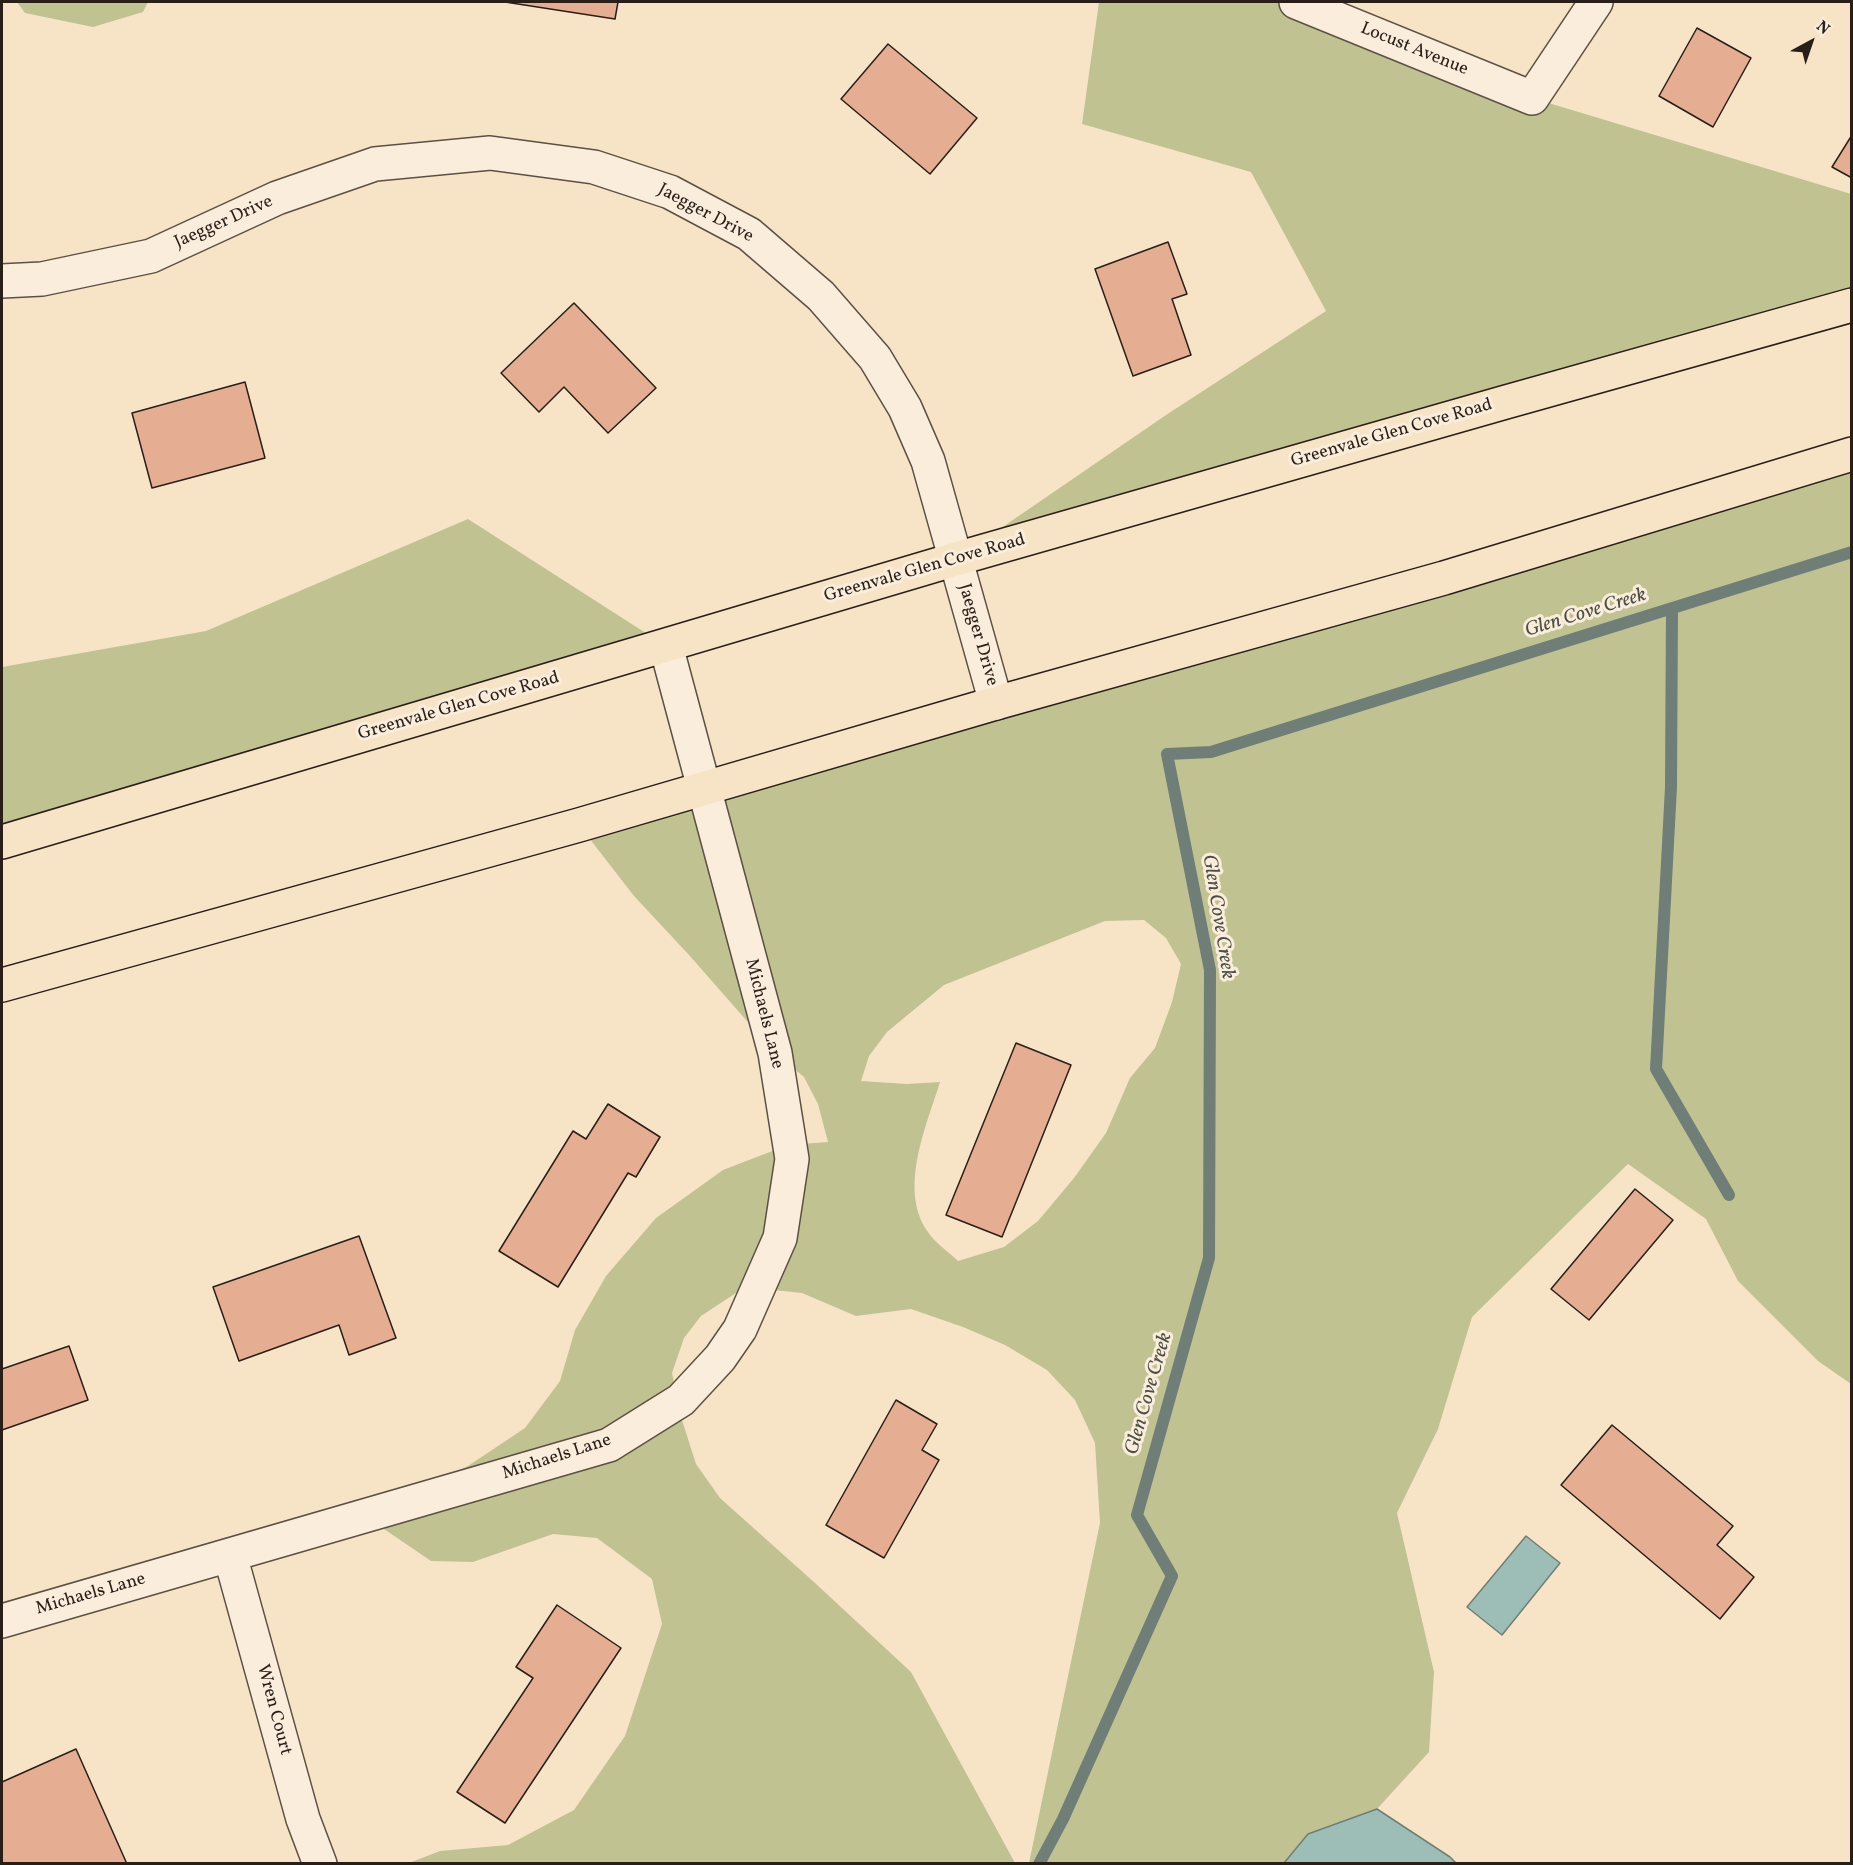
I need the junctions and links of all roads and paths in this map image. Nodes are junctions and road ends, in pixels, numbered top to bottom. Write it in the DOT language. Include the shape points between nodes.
graph roads {
  1 [pos="1296,2"];
  2 [pos="1596,2"];
  3 [pos="2,281"];
  4 [pos="1851,305"];
  5 [pos="1851,454"];
  6 [pos="956,560"];
  7 [pos="666,646"];
  8 [pos="996,703"];
  9 [pos="703,789"];
  10 [pos="2,842"];
  11 [pos="2,985"];
  12 [pos="230,1555"];
  13 [pos="2,1621"];
  14 [pos="320,1863"];
  1 -- 2 [label="street, Locust Avenue" via="1532,98"];
  3 -- 6 [label="street, Jaegger Drive" via="42,279 151,256 277,198 375,164 490,153 594,167 670,192 749,234 821,296 875,358 905,408 928,460"];
  4 -- 6 [label="main road, Greenvale Glen Cove Road"];
  5 -- 8 [label="main road" via="1444,578"];
  6 -- 7 [label="main road, Greenvale Glen Cove Road"];
  6 -- 8 [label="street, Jaegger Drive"];
  7 -- 9 [label="street, Michaels Lane"];
  7 -- 10 [label="main road, Greenvale Glen Cove Road"];
  8 -- 9 [label="main road"];
  9 -- 11 [label="main road"];
  9 -- 12 [label="street, Michaels Lane" via="775,1053 792,1159 780,1238 740,1329 720,1358 681,1400 609,1445"];
  12 -- 13 [label="street, Michaels Lane"];
  12 -- 14 [label="street, Wren Court" via="303,1819"];
}
